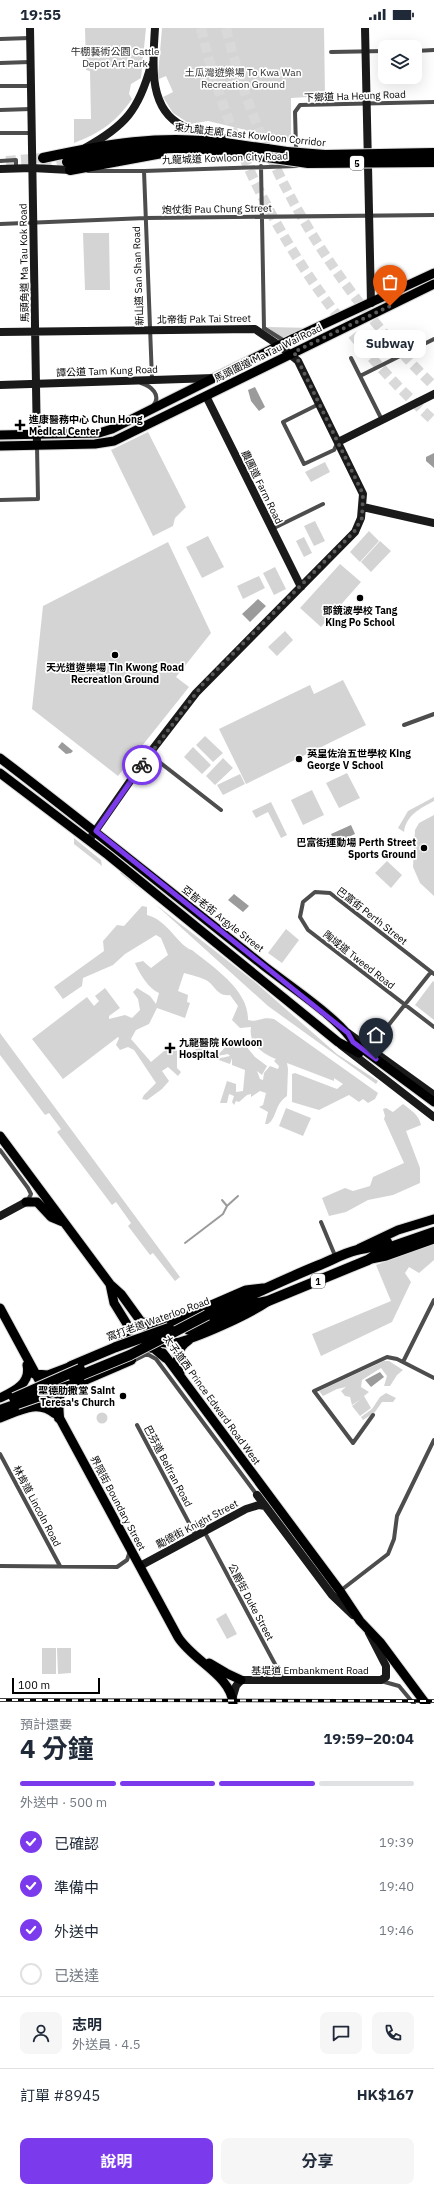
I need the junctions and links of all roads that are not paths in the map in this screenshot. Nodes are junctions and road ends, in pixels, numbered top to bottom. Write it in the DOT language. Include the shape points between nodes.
graph roads {
  1 [pos="30,28"];
  2 [pos="155,28"];
  3 [pos="365,28"];
  4 [pos="30,38"];
  5 [pos="0,39"];
  6 [pos="434,50"];
  7 [pos="422,51"];
  8 [pos="331,52"];
  9 [pos="366,52"];
  10 [pos="378,52"];
  11 [pos="153,57"];
  12 [pos="0,62"];
  13 [pos="30,62"];
  14 [pos="0,86"];
  15 [pos="31,86"];
  16 [pos="434,102"];
  17 [pos="367,103"];
  18 [pos="31,109"];
  19 [pos="0,110"];
  20 [pos="0,133"];
  21 [pos="32,133"];
  22 [pos="225,144"];
  23 [pos="84,149"];
  24 [pos="298,151"];
  25 [pos="368,152"];
  26 [pos="434,152"];
  27 [pos="43,158"];
  28 [pos="0,161"];
  29 [pos="68,162"];
  30 [pos="434,162"];
  31 [pos="434,165"];
  32 [pos="261,166"];
  33 [pos="368,167"];
  34 [pos="16,168"];
  35 [pos="32,168"];
  36 [pos="0,169"];
  37 [pos="144,171"];
  38 [pos="434,215"];
  39 [pos="369,216"];
  40 [pos="261,217"];
  41 [pos="146,218"];
  42 [pos="0,224"];
  43 [pos="34,224"];
  44 [pos="434,273"];
  45 [pos="434,284"];
  46 [pos="371,303"];
  47 [pos="264,328"];
  48 [pos="255,329"];
  49 [pos="150,330"];
  50 [pos="0,332"];
  51 [pos="34,332"];
  52 [pos="434,339"];
  53 [pos="283,344"];
  54 [pos="293,355"];
  55 [pos="351,358"];
  56 [pos="360,376"];
  57 [pos="214,378"];
  58 [pos="152,379"];
  59 [pos="138,382"];
  60 [pos="37,384"];
  61 [pos="0,385"];
  62 [pos="434,394"];
  63 [pos="206,396"];
  64 [pos="320,404"];
  65 [pos="150,410"];
  66 [pos="382,420"];
  67 [pos="0,435"];
  68 [pos="37,435"];
  69 [pos="338,442"];
  70 [pos="37,445"];
  71 [pos="0,446"];
  72 [pos="0,500"];
  73 [pos="323,504"];
  74 [pos="363,507"];
  75 [pos="434,523"];
  76 [pos="272,530"];
  77 [pos="301,587"];
  78 [pos="434,714"];
  79 [pos="404,725"];
  80 [pos="149,754"];
  81 [pos="0,758"];
  82 [pos="0,773"];
  83 [pos="221,810"];
  84 [pos="96,831"];
  85 [pos="89,840"];
  86 [pos="304,926"];
  87 [pos="433,973"];
  88 [pos="405,1005"];
  89 [pos="434,1027"];
  90 [pos="348,1033"];
  91 [pos="338,1042"];
  92 [pos="352,1045"];
  93 [pos="370,1047"];
  94 [pos="434,1095"];
  95 [pos="434,1102"];
  96 [pos="434,1109"];
  97 [pos="434,1117"];
  98 [pos="0,1136"];
  99 [pos="0,1150"];
  100 [pos="26,1202"];
  101 [pos="0,1216"];
  102 [pos="434,1219"];
  103 [pos="63,1222"];
  104 [pos="321,1222"];
  105 [pos="434,1226"];
  106 [pos="434,1232"];
  107 [pos="434,1239"];
  108 [pos="357,1250"];
  109 [pos="336,1258"];
  110 [pos="368,1260"];
  111 [pos="110,1284"];
  112 [pos="263,1288"];
  113 [pos="434,1300"];
  114 [pos="268,1301"];
  115 [pos="0,1308"];
  116 [pos="183,1318"];
  117 [pos="209,1318"];
  118 [pos="142,1322"];
  119 [pos="193,1337"];
  120 [pos="156,1342"];
  121 [pos="114,1349"];
  122 [pos="166,1358"];
  123 [pos="26,1360"];
  124 [pos="402,1362"];
  125 [pos="34,1374"];
  126 [pos="434,1378"];
  127 [pos="86,1381"];
  128 [pos="184,1384"];
  129 [pos="14,1395"];
  130 [pos="0,1398"];
  131 [pos="0,1404"];
  132 [pos="23,1409"];
  133 [pos="0,1410"];
  134 [pos="373,1415"];
  135 [pos="0,1418"];
  136 [pos="59,1418"];
  137 [pos="137,1424"];
  138 [pos="434,1440"];
  139 [pos="0,1454"];
  140 [pos="257,1495"];
  141 [pos="265,1506"];
  142 [pos="246,1509"];
  143 [pos="204,1531"];
  144 [pos="196,1536"];
  145 [pos="129,1545"];
  146 [pos="0,1566"];
  147 [pos="60,1566"];
  148 [pos="140,1566"];
  149 [pos="340,1591"];
  150 [pos="360,1621"];
  151 [pos="368,1631"];
  152 [pos="198,1660"];
  153 [pos="241,1680"];
  154 [pos="284,1680"];
  155 [pos="378,1680"];
  156 [pos="233,1700"];
  157 [pos="414,1704"];
  158 [pos="426,1704"];
  1 -- 4 [label="street, 馬頭角道 Ma Tau Kok Road"];
  2 -- 11 [label="street"];
  3 -- 9 [label="street"];
  4 -- 5 [label="street"];
  4 -- 13 [label="street, 馬頭角道 Ma Tau Kok Road"];
  6 -- 7 [label="street"];
  8 -- 9 [label="street"];
  9 -- 10 [label="street"];
  9 -- 17 [label="street"];
  11 -- 22 [label="street" via="155,87 168,115 185,127"];
  11 -- 23 [label="street" via="144,91 134,110 112,132"];
  12 -- 13 [label="street"];
  13 -- 15 [label="street, 馬頭角道 Ma Tau Kok Road"];
  14 -- 15 [label="street"];
  15 -- 18 [label="street, 馬頭角道 Ma Tau Kok Road"];
  16 -- 17 [label="street, 下鄉道 Ha Heung Road"];
  17 -- 24 [label="street, 下鄉道 Ha Heung Road" via="298,106 295,112"];
  17 -- 25 [label="street"];
  18 -- 19 [label="street"];
  18 -- 21 [label="street, 馬頭角道 Ma Tau Kok Road"];
  20 -- 21 [label="street"];
  21 -- 35 [label="street, 馬頭角道 Ma Tau Kok Road"];
  22 -- 23 [label="highway, 東九龍走廊 East Kowloon Corridor / 5" via="158,139"];
  22 -- 26 [label="highway, 東九龍走廊 East Kowloon Corridor / 5, bridge" via="310,154"];
  22 -- 29 [label="highway, 東九龍走廊 East Kowloon Corridor / 5" via="121,151"];
  22 -- 30 [label="highway, 東九龍走廊 East Kowloon Corridor / 5, bridge" via="308,163"];
  23 -- 29 [label="highway, 東九龍走廊 East Kowloon Corridor / 5"];
  24 -- 25 [label="street, 九龍城道 Kowloon City Road"];
  25 -- 26 [label="street, 九龍城道 Kowloon City Road"];
  25 -- 33 [label="street"];
  27 -- 29 [label="highway, 5"];
  28 -- 34 [label="street" via="16,160"];
  29 -- 35 [label="street, 九龍城道 Kowloon City Road"];
  29 -- 37 [label="street, 九龍城道 Kowloon City Road"];
  31 -- 33 [label="street, 九龍城道 Kowloon City Road"];
  32 -- 33 [label="street, 九龍城道 Kowloon City Road"];
  32 -- 37 [label="street, 九龍城道 Kowloon City Road"];
  32 -- 40 [label="street"];
  33 -- 39 [label="street"];
  34 -- 35 [label="street, 九龍城道 Kowloon City Road"];
  34 -- 36 [label="street, 九龍城道 Kowloon City Road"];
  35 -- 43 [label="street, 馬頭角道 Ma Tau Kok Road"];
  37 -- 41 [label="street, 新山道 San Shan Road"];
  38 -- 39 [label="street, 炮仗街 Pau Chung Street"];
  39 -- 40 [label="street, 炮仗街 Pau Chung Street"];
  39 -- 46 [label="street"];
  40 -- 41 [label="street, 炮仗街 Pau Chung Street"];
  40 -- 47 [label="street"];
  41 -- 43 [label="street, 炮仗街 Pau Chung Street"];
  41 -- 49 [label="street, 新山道 San Shan Road"];
  42 -- 43 [label="street, 炮仗街 Pau Chung Street"];
  43 -- 51 [label="street, 馬頭角道 Ma Tau Kok Road"];
  44 -- 46 [label="main road, 馬頭圍道 Ma Tau Wai Road"];
  45 -- 54 [label="main road, 馬頭圍道 Ma Tau Wai Road"];
  46 -- 53 [label="main road, 馬頭圍道 Ma Tau Wai Road"];
  47 -- 48 [label="street, 北帝街 Pak Tai Street"];
  47 -- 53 [label="street"];
  48 -- 49 [label="street, 北帝街 Pak Tai Street"];
  48 -- 53 [label="street"];
  49 -- 51 [label="street, 北帝街 Pak Tai Street"];
  49 -- 58 [label="street, 新山道 San Shan Road"];
  50 -- 51 [label="street, 北帝街 Pak Tai Street"];
  51 -- 60 [label="street, 馬頭角道 Ma Tau Kok Road"];
  52 -- 56 [label="street"];
  53 -- 54 [label="street"];
  53 -- 57 [label="main road, 馬頭圍道 Ma Tau Wai Road"];
  54 -- 63 [label="main road, 馬頭圍道 Ma Tau Wai Road"];
  54 -- 64 [label="street"];
  55 -- 56 [label="street"];
  56 -- 66 [label="street"];
  57 -- 58 [label="street, 譚公道 Tam Kung Road"];
  57 -- 65 [label="main road, 馬頭圍道 Ma Tau Wai Road"];
  58 -- 59 [label="street, 譚公道 Tam Kung Road"];
  59 -- 60 [label="street, 譚公道 Tam Kung Road"];
  59 -- 65 [label="street" via="148,385 155,391 156,402"];
  60 -- 61 [label="street, 譚公道 Tam Kung Road"];
  60 -- 68 [label="street, 馬頭角道 Ma Tau Kok Road"];
  62 -- 66 [label="street"];
  63 -- 70 [label="main road, 馬頭圍道 Ma Tau Wai Road" via="111,442"];
  63 -- 76 [label="street, 農圃道 Farm Road"];
  64 -- 69 [label="street"];
  64 -- 69 [label="street" via="284,422 304,464 334,450"];
  65 -- 68 [label="main road, 馬頭圍道 Ma Tau Wai Road" via="99,433"];
  66 -- 69 [label="street"];
  67 -- 68 [label="main road, 馬頭圍道 Ma Tau Wai Road"];
  68 -- 70 [label="street, 馬頭角道 Ma Tau Kok Road"];
  69 -- 74 [label="street" via="363,494"];
  70 -- 71 [label="main road, 馬頭圍道 Ma Tau Wai Road"];
  70 -- 72 [label="street, 馬頭角道 Ma Tau Kok Road" via="38,499"];
  73 -- 76 [label="street"];
  74 -- 75 [label="street"];
  74 -- 77 [label="street" via="362,518 354,532"];
  76 -- 77 [label="street, 農圃道 Farm Road"];
  77 -- 80 [label="street" via="203,684"];
  78 -- 79 [label="street"];
  80 -- 83 [label="street"];
  80 -- 84 [label="street"];
  81 -- 84 [label="main road, 亞皆老街 Argyle Street"];
  82 -- 85 [label="main road, 亞皆老街 Argyle Street"];
  84 -- 85 [label="street"];
  84 -- 90 [label="main road, 亞皆老街 Argyle Street"];
  85 -- 91 [label="main road, 亞皆老街 Argyle Street"];
  86 -- 87 [label="street, 巴富街 Perth Street" via="300,912 306,897 320,891 330,893"];
  86 -- 88 [label="street, 陶域道 Tweed Road"];
  87 -- 88 [label="street, 巴富街 Perth Street"];
  88 -- 89 [label="street, 陶域道 Tweed Road"];
  88 -- 93 [label="street, 巴富街 Perth Street"];
  90 -- 92 [label="main road"];
  90 -- 93 [label="street, 亞皆老街 Argyle Street"];
  91 -- 92 [label="main road"];
  91 -- 97 [label="street, 亞皆老街 Argyle Street"];
  92 -- 95 [label="main road"];
  92 -- 96 [label="main road"];
  93 -- 94 [label="street, 亞皆老街 Argyle Street"];
  98 -- 103 [label="main road, 太子道西 Prince Edward Road West"];
  99 -- 100 [label="street" via="28,1188 30,1197"];
  100 -- 101 [label="street"];
  100 -- 103 [label="main road" via="37,1202 51,1217"];
  102 -- 108 [label="main road, 窩打老道 Waterloo Road" via="398,1230"];
  103 -- 111 [label="main road, 太子道西 Prince Edward Road West"];
  104 -- 109 [label="street"];
  105 -- 108 [label="highway, 窩打老道 Waterloo Road / 1" via="374,1248"];
  106 -- 110 [label="highway, 窩打老道 Waterloo Road / 1" via="385,1249"];
  107 -- 110 [label="main road, 窩打老道 Waterloo Road"];
  108 -- 109 [label="highway, 窩打老道 Waterloo Road / 1"];
  109 -- 112 [label="highway, 窩打老道 Waterloo Road / 1"];
  110 -- 114 [label="highway, 窩打老道 Waterloo Road / 1"];
  111 -- 118 [label="main road, 太子道西 Prince Edward Road West"];
  111 -- 121 [label="main road" via="114,1303 130,1329 124,1341"];
  112 -- 116 [label="main road, 窩打老道 Waterloo Road" via="246,1290"];
  112 -- 117 [label="highway, 窩打老道 Waterloo Road / 1"];
  113 -- 124 [label="street"];
  114 -- 117 [label="highway, 窩打老道 Waterloo Road / 1"];
  114 -- 119 [label="main road, 窩打老道 Waterloo Road" via="256,1310"];
  115 -- 123 [label="main road, 界限街 Boundary Street"];
  116 -- 118 [label="main road, 窩打老道 Waterloo Road" via="157,1325"];
  116 -- 119 [label="main road" via="180,1324 181,1332"];
  117 -- 129 [label="highway, 窩打老道 Waterloo Road / 1, bridge" via="116,1347"];
  117 -- 133 [label="highway, 窩打老道 Waterloo Road / 1, bridge" via="140,1356 53,1392"];
  117 -- 136 [label="highway, bridge" via="74,1378 62,1389 59,1397"];
  118 -- 120 [label="main road, 太子道西 Prince Edward Road West"];
  119 -- 120 [label="main road, 窩打老道 Waterloo Road" via="173,1343"];
  119 -- 128 [label="main road" via="183,1345 177,1355 178,1369"];
  120 -- 121 [label="main road, 窩打老道 Waterloo Road" via="136,1342"];
  120 -- 122 [label="main road, 太子道西 Prince Edward Road West"];
  121 -- 125 [label="main road, 窩打老道 Waterloo Road" via="50,1374"];
  122 -- 128 [label="main road, 太子道西 Prince Edward Road West"];
  122 -- 129 [label="highway, bridge" via="154,1348 140,1346"];
  123 -- 125 [label="main road, 界限街 Boundary Street"];
  123 -- 129 [label="main road, 窩打老道 Waterloo Road" via="28,1375"];
  124 -- 126 [label="street"];
  124 -- 134 [label="street" via="392,1357 382,1358 314,1391 353,1443"];
  125 -- 136 [label="main road, 界限街 Boundary Street"];
  127 -- 140 [label="street, 太子道西 Prince Edward Road West" via="147,1354 151,1355"];
  128 -- 149 [label="main road, 太子道西 Prince Edward Road West"];
  129 -- 130 [label="main road, 窩打老道 Waterloo Road"];
  129 -- 131 [label="highway, 窩打老道 Waterloo Road / 1"];
  129 -- 132 [label="main road" via="19,1390 25,1397 26,1404"];
  132 -- 135 [label="main road"];
  132 -- 136 [label="main road" via="45,1407"];
  136 -- 145 [label="main road, 界限街 Boundary Street"];
  137 -- 144 [label="street, 巴芬道 Belfran Road"];
  138 -- 149 [label="street" via="397,1516 394,1539 388,1554"];
  139 -- 147 [label="street, 林肯道 Lincoln Road"];
  140 -- 141 [label="street, 太子道西 Prince Edward Road West"];
  140 -- 142 [label="street"];
  141 -- 142 [label="street, 勵德街 Knight Street"];
  141 -- 150 [label="street, 太子道西 Prince Edward Road West" via="332,1596"];
  142 -- 143 [label="street, 勵德街 Knight Street"];
  143 -- 144 [label="street, 勵德街 Knight Street"];
  143 -- 154 [label="street, 公爵街 Duke Street"];
  144 -- 148 [label="street, 勵德街 Knight Street"];
  145 -- 147 [label="street" via="129,1557 120,1566"];
  145 -- 148 [label="main road, 界限街 Boundary Street"];
  146 -- 147 [label="street"];
  148 -- 152 [label="main road, 界限街 Boundary Street" via="181,1642"];
  149 -- 150 [label="main road, 太子道西 Prince Edward Road West"];
  150 -- 151 [label="main road, 太子道西 Prince Edward Road West"];
  151 -- 155 [label="street, 太子道西 Prince Edward Road West" via="386,1666 386,1677"];
  151 -- 158 [label="main road, 太子道西 Prince Edward Road West" via="380,1642"];
  152 -- 153 [label="main road" via="205,1660 226,1674"];
  152 -- 156 [label="main road, 界限街 Boundary Street" via="226,1684"];
  153 -- 154 [label="street, 基堤道 Embankment Road"];
  153 -- 156 [label="street, 界限街 Boundary Street"];
  154 -- 155 [label="street, 基堤道 Embankment Road"];
  155 -- 157 [label="street" via="399,1686"];
}
